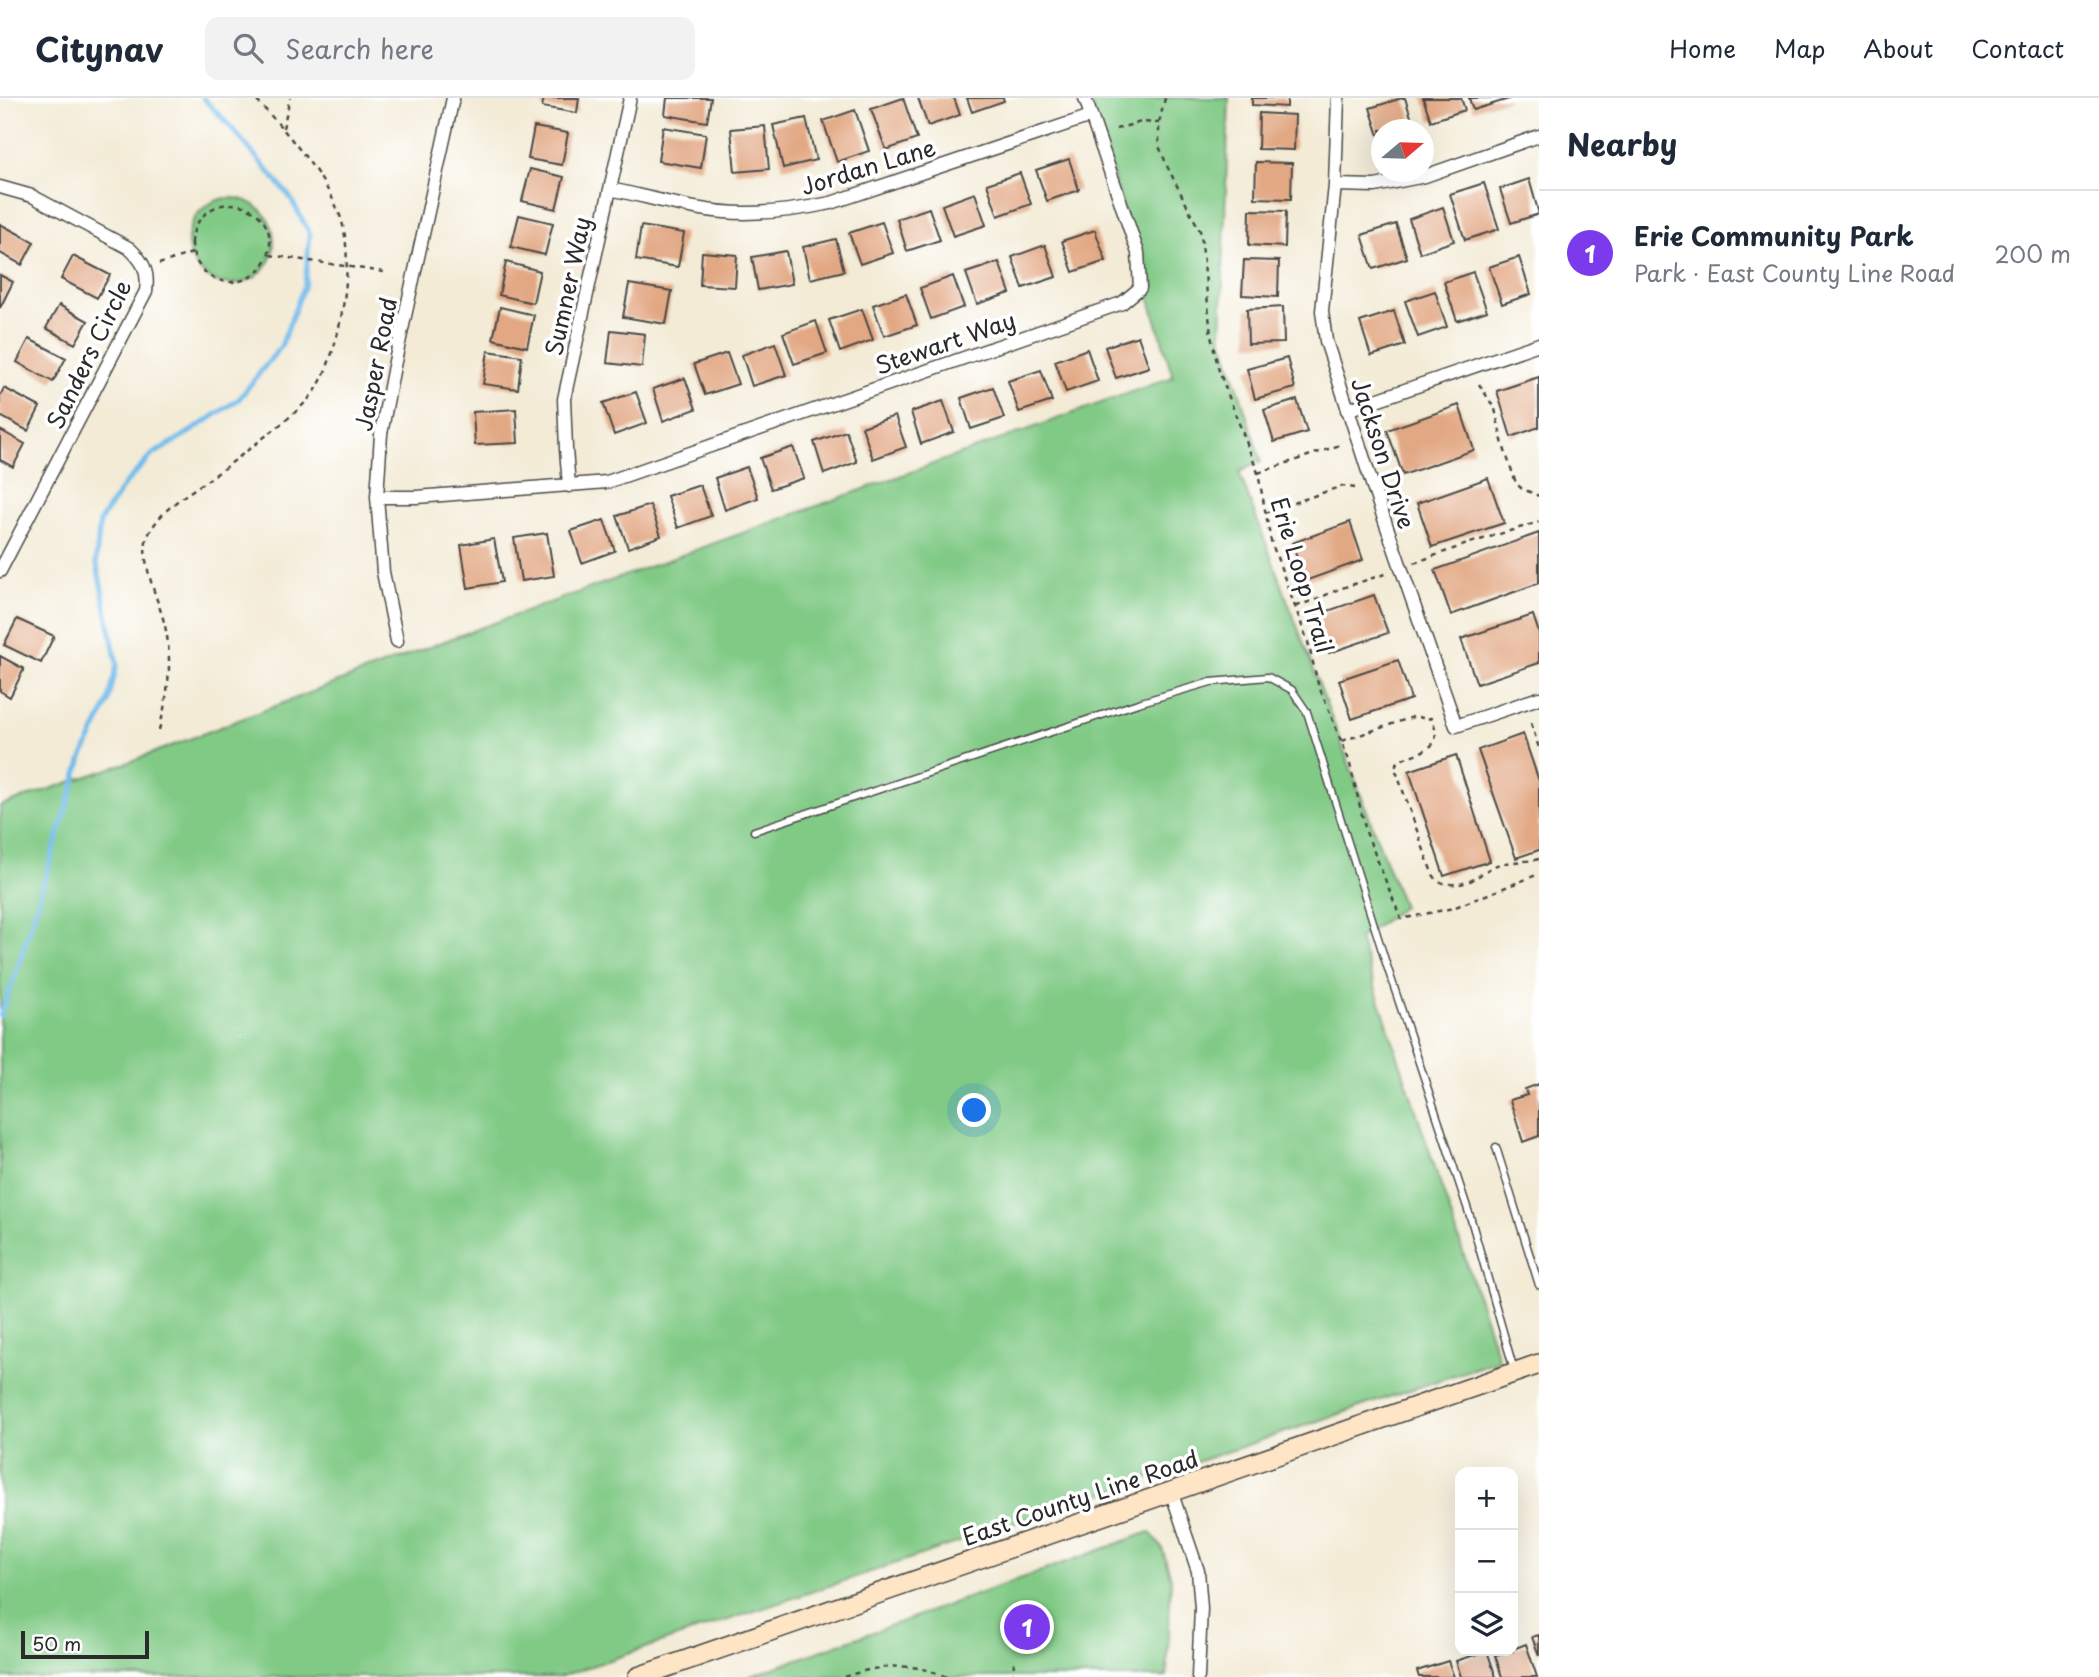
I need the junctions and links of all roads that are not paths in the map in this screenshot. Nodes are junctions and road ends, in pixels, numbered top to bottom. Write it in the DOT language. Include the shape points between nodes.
graph roads {
  1 [pos="453,98"];
  2 [pos="630,98"];
  3 [pos="1085,98"];
  4 [pos="1338,98"];
  5 [pos="1091,116"];
  6 [pos="1539,136"];
  7 [pos="1335,186"];
  8 [pos="0,187"];
  9 [pos="610,189"];
  10 [pos="1539,344"];
  11 [pos="1347,410"];
  12 [pos="569,486"];
  13 [pos="377,497"];
  14 [pos="0,571"];
  15 [pos="397,641"];
  16 [pos="1539,698"];
  17 [pos="754,831"];
  18 [pos="1496,1147"];
  19 [pos="1539,1286"];
  20 [pos="1539,1364"];
  21 [pos="1515,1372"];
  22 [pos="1171,1491"];
  23 [pos="638,1677"];
  24 [pos="1198,1677"];
  1 -- 13 [label="street, Jasper Road" via="381,434"];
  2 -- 9 [label="street, Sumner Way"];
  3 -- 5 [label="street, Stewart Way"];
  4 -- 7 [label="street, Jackson Drive"];
  5 -- 9 [label="street, Jordan Lane" via="831,203 790,211 743,213 699,208"];
  5 -- 12 [label="street, Stewart Way" via="1138,253 1140,288 1122,303 607,482"];
  6 -- 7 [label="street" via="1425,176 1375,186"];
  7 -- 11 [label="street, Jackson Drive" via="1322,311"];
  8 -- 14 [label="street, Sanders Circle" via="32,196 129,248 140,258 148,278 146,291"];
  9 -- 12 [label="street, Sumner Way" via="564,398"];
  10 -- 11 [label="street"];
  11 -- 16 [label="street, Jackson Drive" via="1456,726"];
  12 -- 13 [label="street"];
  13 -- 15 [label="street, Jasper Road" via="383,572"];
  17 -- 21 [label="lane" via="1211,682 1268,677 1292,690 1307,712 1470,1216"];
  18 -- 19 [label="lane"];
  20 -- 21 [label="main road, East County Line Road"];
  21 -- 22 [label="main road, East County Line Road"];
  22 -- 23 [label="main road, East County Line Road"];
  22 -- 24 [label="street" via="1198,1571"];
}
